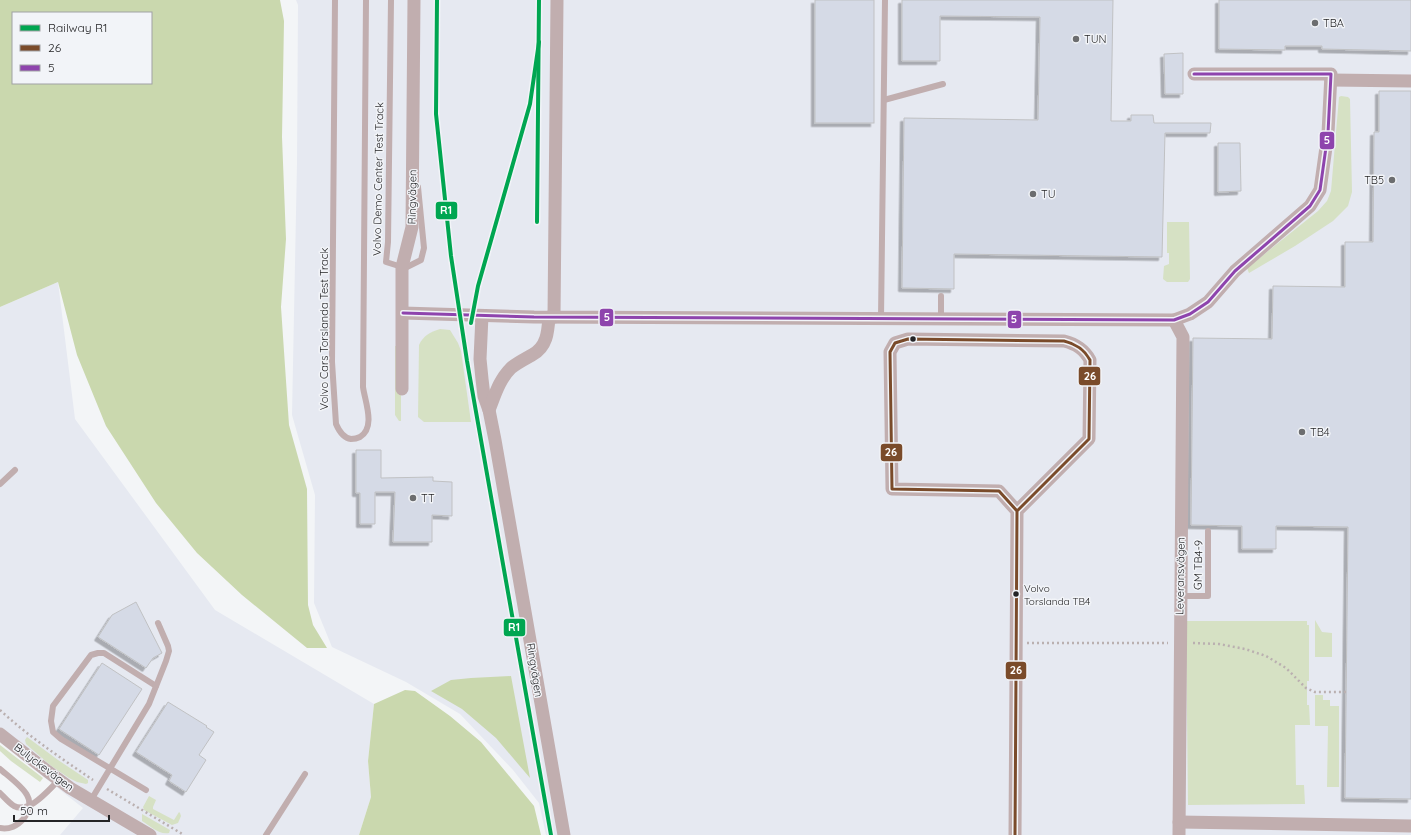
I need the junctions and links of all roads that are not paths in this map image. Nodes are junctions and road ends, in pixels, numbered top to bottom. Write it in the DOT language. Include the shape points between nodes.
graph roads {
  1 [pos="335,0"];
  2 [pos="366,0"];
  3 [pos="391,0"];
  4 [pos="414,0"];
  5 [pos="557,0"];
  6 [pos="885,0"];
  7 [pos="1194,74"];
  8 [pos="1331,77"];
  9 [pos="1411,81"];
  10 [pos="943,84"];
  11 [pos="884,100"];
  12 [pos="402,267"];
  13 [pos="941,296"];
  14 [pos="403,313"];
  15 [pos="482,316"];
  16 [pos="551,317"];
  17 [pos="881,318"];
  18 [pos="941,319"];
  19 [pos="1174,320"];
  20 [pos="402,389"];
  21 [pos="489,410"];
  22 [pos="15,470"];
  23 [pos="0,484"];
  24 [pos="1017,511"];
  25 [pos="1208,531"];
  26 [pos="1180,596"];
  27 [pos="158,623"];
  28 [pos="156,686"];
  29 [pos="0,734"];
  30 [pos="0,768"];
  31 [pos="110,769"];
  32 [pos="306,774"];
  33 [pos="59,780"];
  34 [pos="146,790"];
  35 [pos="0,793"];
  36 [pos="91,800"];
  37 [pos="30,805"];
  38 [pos="1411,826"];
  39 [pos="0,828"];
  40 [pos="1179,829"];
  41 [pos="150,835"];
  42 [pos="266,835"];
  43 [pos="564,835"];
  44 [pos="1015,835"];
  1 -- 2 [label="lane, Volvo Cars Torslanda Test Track" via="332,362 336,424 339,432 351,439 365,433 369,421 363,387"];
  3 -- 12 [label="lane, Volvo Demo Center Test Track" via="386,262"];
  4 -- 12 [label="street, Ringvägen" via="412,227"];
  5 -- 16 [label="street"];
  6 -- 11 [label="lane"];
  7 -- 8 [label="street"];
  8 -- 9 [label="street"];
  8 -- 19 [label="street" via="1328,133 1320,190 1310,206 1235,271 1208,302 1190,314"];
  10 -- 11 [label="lane"];
  11 -- 17 [label="lane"];
  12 -- 14 [label="street, Ringvägen"];
  13 -- 18 [label="lane"];
  14 -- 15 [label="street"];
  14 -- 20 [label="street, Ringvägen"];
  15 -- 16 [label="street"];
  15 -- 21 [label="street, Ringvägen" via="481,366 484,396"];
  16 -- 17 [label="street"];
  16 -- 21 [label="street" via="543,345 534,354 511,368 499,384"];
  17 -- 18 [label="street"];
  18 -- 19 [label="street"];
  19 -- 26 [label="street, Leveransvägen" via="1183,337"];
  21 -- 43 [label="street, Ringvägen"];
  22 -- 23 [label="lane"];
  24 -- 24 [label="street" via="1089,439 1090,360 1086,353 1071,342 1064,341 908,339 895,343 890,352 892,489 999,491"];
  24 -- 44 [label="street"];
  25 -- 26 [label="lane, GM TB4-9" via="1208,596"];
  26 -- 40 [label="street, Leveransvägen"];
  27 -- 28 [label="lane" via="169,651"];
  28 -- 31 [label="lane" via="149,704"];
  28 -- 31 [label="lane" via="104,653 98,653 91,655 53,706 53,732"];
  29 -- 33 [label="street, Bulyckevägen"];
  30 -- 37 [label="lane" via="27,795"];
  31 -- 34 [label="lane"];
  31 -- 36 [label="lane"];
  32 -- 42 [label="lane"];
  33 -- 36 [label="street, Bulyckevägen"];
  33 -- 37 [label="lane" via="39,800"];
  35 -- 37 [label="lane" via="14,806 20,808"];
  36 -- 41 [label="street, Bulyckevägen"];
  37 -- 39 [label="lane" via="22,822 12,828"];
  38 -- 40 [label="street"];
}
